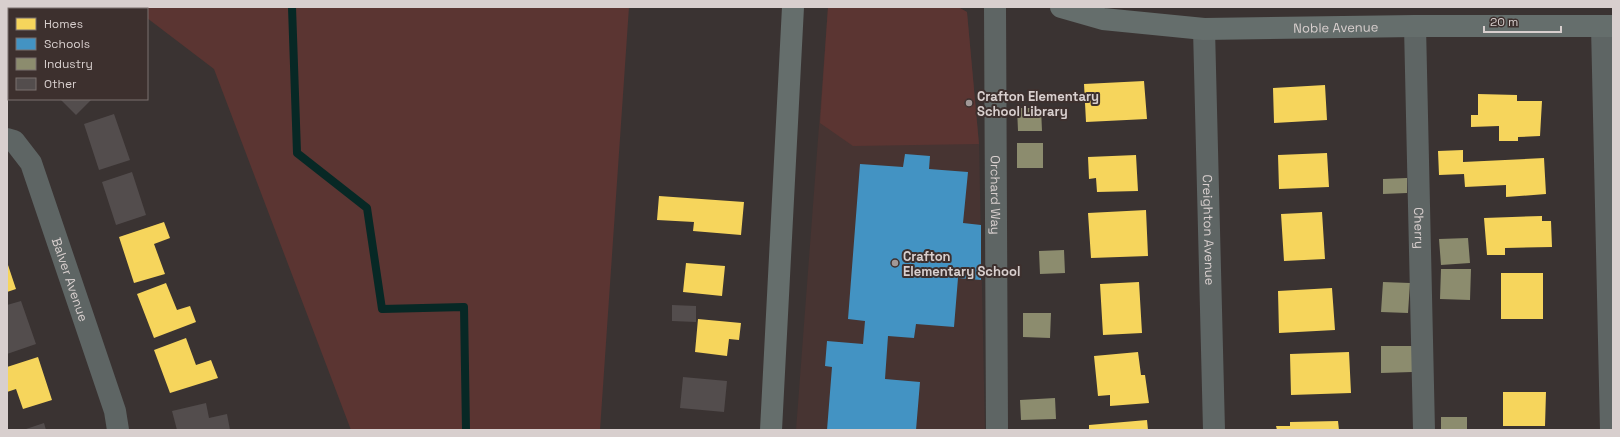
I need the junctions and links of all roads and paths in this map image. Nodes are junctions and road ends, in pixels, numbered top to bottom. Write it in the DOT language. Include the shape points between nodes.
graph roads {
  1 [pos="793,7"];
  2 [pos="995,7"];
  3 [pos="1061,7"];
  4 [pos="1415,26"];
  5 [pos="1607,26"];
  6 [pos="1204,29"];
  7 [pos="7,139"];
  8 [pos="118,430"];
  9 [pos="771,430"];
  10 [pos="997,430"];
  11 [pos="1214,430"];
  12 [pos="1424,430"];
  13 [pos="1611,430"];
  1 -- 9 [label="main road"];
  2 -- 10 [label="street, Orchard Way"];
  3 -- 6 [label="main road, Noble Avenue" via="1103,19"];
  4 -- 5 [label="main road, Noble Avenue"];
  4 -- 6 [label="main road, Noble Avenue"];
  4 -- 12 [label="street, Cherry"];
  5 -- 13 [label="street"];
  6 -- 11 [label="street, Creighton Avenue"];
  7 -- 8 [label="street, Balver Avenue" via="14,141 31,164 115,411"];
}
